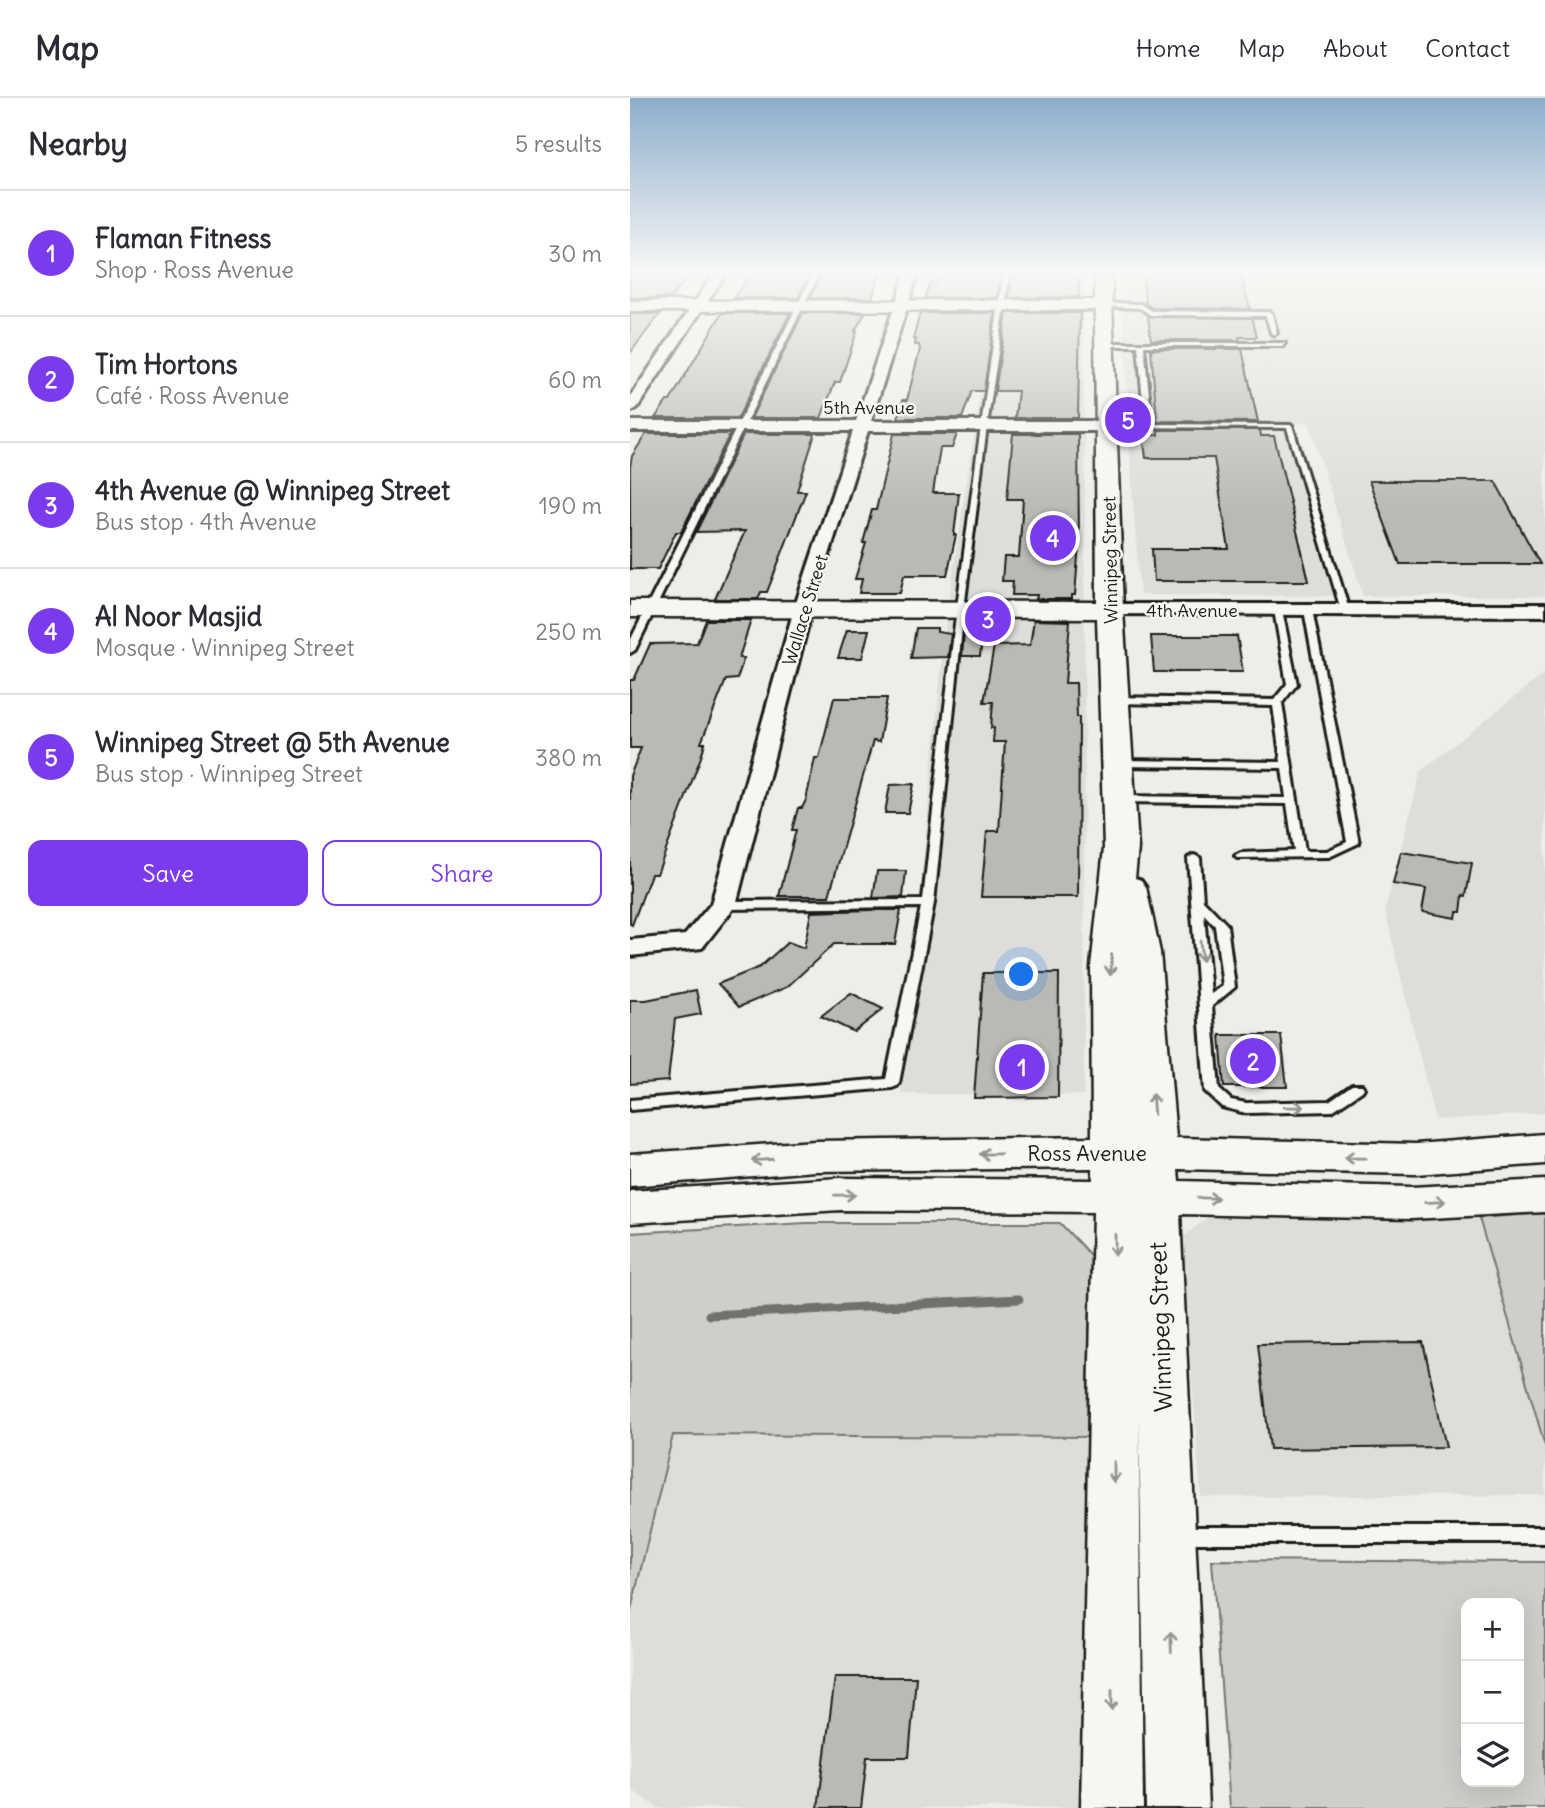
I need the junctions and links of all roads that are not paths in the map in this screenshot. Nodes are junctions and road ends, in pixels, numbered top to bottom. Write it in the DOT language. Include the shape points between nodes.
graph roads {
  1 [pos="668,352"];
  2 [pos="778,352"];
  3 [pos="887,352"];
  4 [pos="995,352"];
  5 [pos="1105,352"];
  6 [pos="1142,352"];
  7 [pos="630,408"];
  8 [pos="630,426"];
  9 [pos="742,426"];
  10 [pos="983,426"];
  11 [pos="1108,426"];
  12 [pos="1149,426"];
  13 [pos="863,427"];
  14 [pos="640,609"];
  15 [pos="803,609"];
  16 [pos="960,609"];
  17 [pos="1110,610"];
  18 [pos="1278,610"];
  19 [pos="1308,610"];
  20 [pos="1345,610"];
  21 [pos="1545,610"];
  22 [pos="630,650"];
  23 [pos="1114,700"];
  24 [pos="1278,703"];
  25 [pos="1117,763"];
  26 [pos="1287,765"];
  27 [pos="1119,799"];
  28 [pos="1292,801"];
  29 [pos="1300,855"];
  30 [pos="1241,856"];
  31 [pos="1194,858"];
  32 [pos="1197,900"];
  33 [pos="928,903"];
  34 [pos="723,905"];
  35 [pos="693,942"];
  36 [pos="630,948"];
  37 [pos="1206,1004"];
  38 [pos="1357,1088"];
  39 [pos="630,1105"];
  40 [pos="1545,1150"];
  41 [pos="630,1170"];
  42 [pos="1135,1174"];
  43 [pos="1545,1196"];
  44 [pos="630,1207"];
  45 [pos="1167,1535"];
  46 [pos="1545,1535"];
  47 [pos="1112,1808"];
  48 [pos="1177,1808"];
  1 -- 7 [label="street"];
  2 -- 9 [label="lane"];
  3 -- 13 [label="street, Wallace Street"];
  4 -- 10 [label="lane"];
  5 -- 11 [label="main road, Winnipeg Street"];
  6 -- 12 [label="lane"];
  8 -- 9 [label="street, 5th Avenue"];
  9 -- 13 [label="street, 5th Avenue"];
  9 -- 14 [label="lane"];
  10 -- 11 [label="street, 5th Avenue"];
  10 -- 13 [label="street, 5th Avenue"];
  10 -- 16 [label="lane"];
  11 -- 12 [label="lane"];
  11 -- 17 [label="main road, Winnipeg Street"];
  12 -- 20 [label="lane" via="1290,426"];
  13 -- 15 [label="street, Wallace Street"];
  14 -- 15 [label="main road, 4th Avenue"];
  14 -- 22 [label="lane"];
  15 -- 16 [label="main road, 4th Avenue"];
  15 -- 34 [label="street, Wallace Street"];
  16 -- 17 [label="main road, 4th Avenue"];
  16 -- 33 [label="lane"];
  17 -- 18 [label="street, 4th Avenue"];
  17 -- 23 [label="main road, Winnipeg Street"];
  18 -- 19 [label="street, 4th Avenue"];
  18 -- 24 [label="lane" via="1292,684"];
  19 -- 20 [label="street, 4th Avenue"];
  19 -- 29 [label="lane" via="1353,843 1329,854"];
  20 -- 21 [label="street, 4th Avenue"];
  23 -- 24 [label="lane"];
  23 -- 25 [label="main road, Winnipeg Street"];
  24 -- 26 [label="lane"];
  25 -- 26 [label="lane"];
  25 -- 27 [label="main road, Winnipeg Street"];
  26 -- 28 [label="lane"];
  27 -- 28 [label="lane"];
  27 -- 42 [label="main road, Winnipeg Street" via="1121,848 1110,967"];
  28 -- 29 [label="lane"];
  29 -- 30 [label="lane"];
  31 -- 32 [label="lane"];
  32 -- 37 [label="lane, one-way"];
  32 -- 37 [label="lane" via="1221,925 1229,987"];
  33 -- 34 [label="lane"];
  33 -- 39 [label="lane" via="892,1083"];
  34 -- 35 [label="street, Wallace Street"];
  35 -- 36 [label="street"];
  37 -- 38 [label="lane, one-way" via="1212,1091 1227,1104 1246,1108 1332,1106"];
  40 -- 42 [label="main road, Ross Avenue, one-way"];
  42 -- 41 [label="main road, Ross Avenue, one-way" via="815,1156"];
  42 -- 43 [label="main road, Ross Avenue, one-way" via="1410,1203"];
  44 -- 42 [label="main road, Ross Avenue, one-way"];
  42 -- 45 [label="main road, Winnipeg Street"];
  42 -- 47 [label="main road, Winnipeg Street, one-way"];
  45 -- 46 [label="lane"];
  48 -- 45 [label="main road, Winnipeg Street, one-way"];
}
